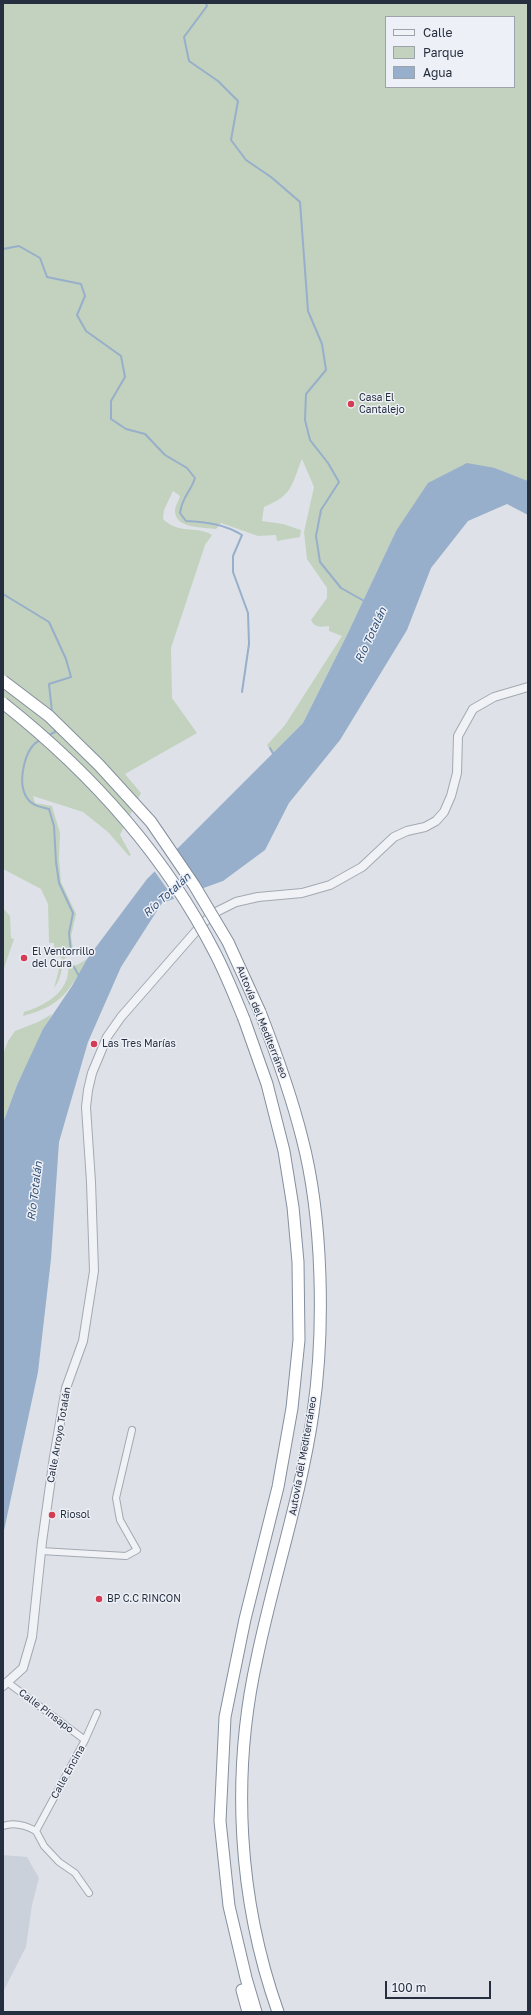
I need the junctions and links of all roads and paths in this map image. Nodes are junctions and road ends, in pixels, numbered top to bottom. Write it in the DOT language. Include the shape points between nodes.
graph roads {
  1 [pos="3,681"];
  2 [pos="528,687"];
  3 [pos="3,703"];
  4 [pos="132,1430"];
  5 [pos="41,1551"];
  6 [pos="5,1684"];
  7 [pos="97,1713"];
  8 [pos="85,1740"];
  9 [pos="3,1826"];
  10 [pos="36,1830"];
  11 [pos="89,1894"];
  12 [pos="234,1932"];
  13 [pos="256,1935"];
  14 [pos="248,2012"];
  15 [pos="256,2012"];
  16 [pos="278,2012"];
  17 [pos="285,2012"];
  1 -- 13 [label="highway, Autovía del Mediterráneo, bridge" via="49,716 99,766 151,822 194,885 228,942 260,1012 284,1074 303,1140 313,1198 319,1258 319,1332 313,1412 299,1486 256,1660 246,1718 242,1816 244,1865"];
  2 -- 5 [label="street, Calle Arroyo Totalán" via="494,697 473,709 458,736 457,773 451,796 444,812 436,821 394,837 362,867 330,885 302,893 236,902 218,911 204,922 121,1017 107,1037 92,1073 86,1107 94,1271 83,1341 66,1388"];
  3 -- 12 [label="highway, Autovía del Mediterráneo, bridge" via="37,730 84,774 134,830 180,895 215,952 244,1019 267,1084 284,1151 293,1207 299,1340 292,1408 278,1487 244,1620 225,1717 220,1821"];
  4 -- 5 [label="street" via="116,1498 120,1520 137,1550 126,1556"];
  5 -- 6 [label="street, Calle Arroyo Totalán" via="32,1637 23,1668"];
  6 -- 8 [label="street, Calle Pinsapo"];
  7 -- 8 [label="street, Calle Encina"];
  8 -- 10 [label="street, Calle Encina"];
  9 -- 10 [label="street" via="10,1823"];
  10 -- 11 [label="street" via="44,1846 59,1862 75,1873"];
  12 -- 14 [label="highway" via="237,1969"];
  12 -- 15 [label="highway, Autovía del Mediterráneo"];
  13 -- 16 [label="highway, Autovía del Mediterráneo"];
  13 -- 17 [label="highway" via="268,1960"];
}
